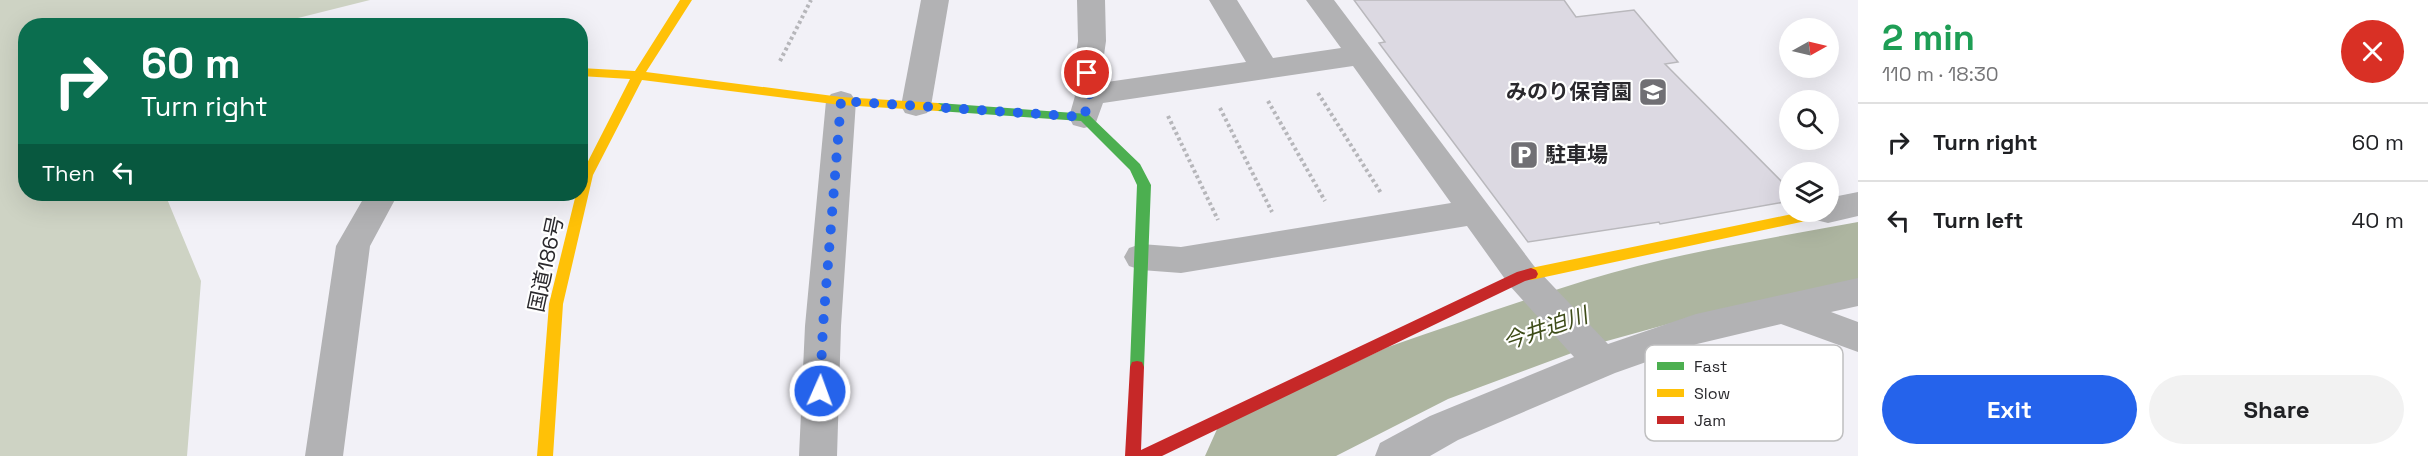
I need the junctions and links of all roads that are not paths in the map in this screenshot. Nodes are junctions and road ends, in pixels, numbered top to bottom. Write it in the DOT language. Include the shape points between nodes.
graph roads {
  1 [pos="686,0"];
  2 [pos="935,0"];
  3 [pos="1091,0"];
  4 [pos="1224,0"];
  5 [pos="1320,0"];
  6 [pos="1360,55"];
  7 [pos="1258,70"];
  8 [pos="588,72"];
  9 [pos="638,75"];
  10 [pos="841,101"];
  11 [pos="916,106"];
  12 [pos="1087,106"];
  13 [pos="588,173"];
  14 [pos="378,201"];
  15 [pos="581,201"];
  16 [pos="1858,204"];
  17 [pos="1839,208"];
  18 [pos="1474,213"];
  19 [pos="1782,222"];
  20 [pos="1142,257"];
  21 [pos="1528,285"];
  22 [pos="1858,292"];
  23 [pos="1780,309"];
  24 [pos="1858,337"];
  25 [pos="1597,357"];
  26 [pos="324,456"];
  27 [pos="545,456"];
  28 [pos="818,456"];
  29 [pos="1132,456"];
  30 [pos="1146,456"];
  31 [pos="1394,456"];
  1 -- 9 [label="main road, 国道186号"];
  2 -- 11 [label="street"];
  3 -- 12 [label="street"];
  4 -- 7 [label="street"];
  5 -- 6 [label="street"];
  6 -- 7 [label="street"];
  6 -- 18 [label="street"];
  7 -- 12 [label="street" via="1153,86"];
  8 -- 9 [label="main road"];
  9 -- 10 [label="main road"];
  9 -- 13 [label="main road, 国道186号"];
  10 -- 11 [label="main road"];
  10 -- 28 [label="street" via="823,326"];
  11 -- 12 [label="main road"];
  12 -- 20 [label="main road" via="1135,167 1144,185"];
  14 -- 26 [label="street" via="353,246"];
  15 -- 27 [label="main road, 国道186号" via="556,304"];
  16 -- 17 [label="street"];
  18 -- 20 [label="street" via="1181,260"];
  18 -- 21 [label="street"];
  19 -- 21 [label="main road"];
  20 -- 29 [label="main road"];
  21 -- 25 [label="street"];
  21 -- 30 [label="main road"];
  22 -- 23 [label="street"];
  23 -- 24 [label="street"];
  23 -- 25 [label="street"];
  25 -- 31 [label="street" via="1444,428"];
}
